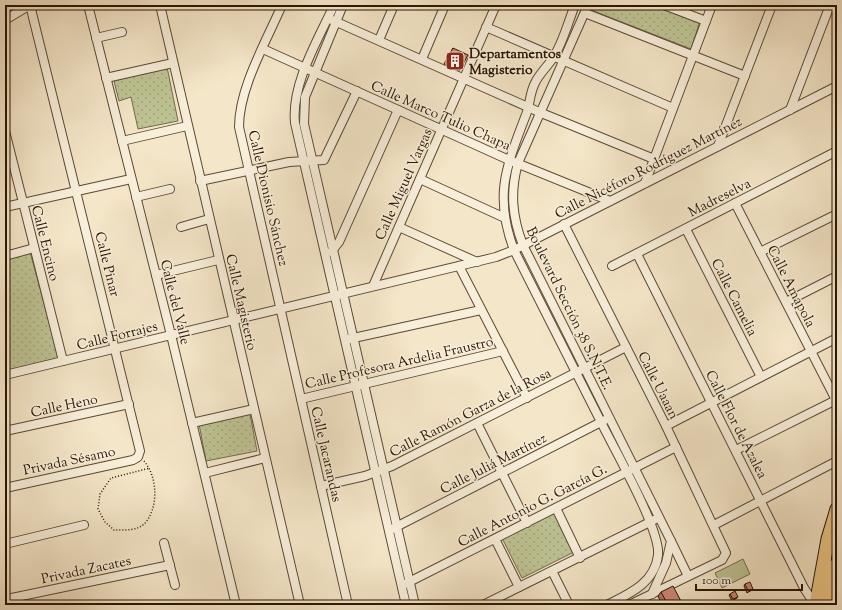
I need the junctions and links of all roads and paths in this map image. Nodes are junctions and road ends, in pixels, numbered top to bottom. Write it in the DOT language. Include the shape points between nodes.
graph roads {
  1 [pos="30,5"];
  2 [pos="88,5"];
  3 [pos="160,5"];
  4 [pos="282,5"];
  5 [pos="334,5"];
  6 [pos="343,5"];
  7 [pos="394,5"];
  8 [pos="445,5"];
  9 [pos="496,5"];
  10 [pos="575,5"];
  11 [pos="588,5"];
  12 [pos="664,5"];
  13 [pos="712,5"];
  14 [pos="772,5"];
  15 [pos="830,5"];
  16 [pos="585,13"];
  17 [pos="328,18"];
  18 [pos="5,20"];
  19 [pos="336,21"];
  20 [pos="706,21"];
  21 [pos="486,28"];
  22 [pos="122,32"];
  23 [pos="96,38"];
  24 [pos="379,40"];
  25 [pos="263,49"];
  26 [pos="693,56"];
  27 [pos="553,57"];
  28 [pos="422,59"];
  29 [pos="563,61"];
  30 [pos="173,63"];
  31 [pos="306,68"];
  32 [pos="314,72"];
  33 [pos="745,76"];
  34 [pos="106,78"];
  35 [pos="464,78"];
  36 [pos="837,86"];
  37 [pos="357,91"];
  38 [pos="529,108"];
  39 [pos="673,108"];
  40 [pos="398,110"];
  41 [pos="790,110"];
  42 [pos="539,112"];
  43 [pos="187,126"];
  44 [pos="442,129"];
  45 [pos="5,131"];
  46 [pos="122,141"];
  47 [pos="718,146"];
  48 [pos="837,151"];
  49 [pos="654,159"];
  50 [pos="509,160"];
  51 [pos="9,161"];
  52 [pos="307,161"];
  53 [pos="518,163"];
  54 [pos="248,170"];
  55 [pos="132,179"];
  56 [pos="420,179"];
  57 [pos="200,181"];
  58 [pos="645,183"];
  59 [pos="170,189"];
  60 [pos="77,191"];
  61 [pos="136,197"];
  62 [pos="610,201"];
  63 [pos="23,203"];
  64 [pos="735,203"];
  65 [pos="5,207"];
  66 [pos="837,214"];
  67 [pos="505,218"];
  68 [pos="209,219"];
  69 [pos="564,224"];
  70 [pos="181,226"];
  71 [pos="398,227"];
  72 [pos="686,228"];
  73 [pos="523,245"];
  74 [pos="34,248"];
  75 [pos="333,250"];
  76 [pos="514,250"];
  77 [pos="760,252"];
  78 [pos="637,254"];
  79 [pos="5,256"];
  80 [pos="325,256"];
  81 [pos="218,260"];
  82 [pos="477,262"];
  83 [pos="459,266"];
  84 [pos="612,266"];
  85 [pos="156,275"];
  86 [pos="837,276"];
  87 [pos="372,286"];
  88 [pos="343,293"];
  89 [pos="334,295"];
  90 [pos="786,302"];
  91 [pos="281,308"];
  92 [pos="482,310"];
  93 [pos="232,320"];
  94 [pos="171,335"];
  95 [pos="353,338"];
  96 [pos="837,338"];
  97 [pos="344,340"];
  98 [pos="626,347"];
  99 [pos="116,349"];
  100 [pos="811,351"];
  101 [pos="503,352"];
  102 [pos="63,361"];
  103 [pos="585,369"];
  104 [pos="576,373"];
  105 [pos="5,375"];
  106 [pos="762,377"];
  107 [pos="364,384"];
  108 [pos="355,386"];
  109 [pos="527,398"];
  110 [pos="301,399"];
  111 [pos="836,401"];
  112 [pos="712,403"];
  113 [pos="129,404"];
  114 [pos="254,409"];
  115 [pos="609,418"];
  116 [pos="601,422"];
  117 [pos="192,423"];
  118 [pos="477,423"];
  119 [pos="666,426"];
  120 [pos="5,431"];
  121 [pos="676,447"];
  122 [pos="736,450"];
  123 [pos="138,457"];
  124 [pos="265,458"];
  125 [pos="837,461"];
  126 [pos="150,468"];
  127 [pos="635,468"];
  128 [pos="379,472"];
  129 [pos="626,472"];
  130 [pos="204,473"];
  131 [pos="502,473"];
  132 [pos="321,486"];
  133 [pos="5,488"];
  134 [pos="760,500"];
  135 [pos="556,508"];
  136 [pos="837,509"];
  137 [pos="659,518"];
  138 [pos="527,522"];
  139 [pos="650,522"];
  140 [pos="84,524"];
  141 [pos="714,525"];
  142 [pos="396,527"];
  143 [pos="388,531"];
  144 [pos="495,539"];
  145 [pos="837,540"];
  146 [pos="671,541"];
  147 [pos="164,543"];
  148 [pos="5,544"];
  149 [pos="580,558"];
  150 [pos="170,565"];
  151 [pos="552,571"];
  152 [pos="688,576"];
  153 [pos="409,582"];
  154 [pos="175,585"];
  155 [pos="401,586"];
  156 [pos="519,587"];
  157 [pos="652,594"];
  158 [pos="7,599"];
  159 [pos="236,605"];
  160 [pos="300,605"];
  161 [pos="348,605"];
  162 [pos="406,605"];
  163 [pos="415,605"];
  164 [pos="483,605"];
  165 [pos="569,605"];
  166 [pos="607,605"];
  167 [pos="629,605"];
  168 [pos="816,605"];
  169 [pos="826,605"];
  1 -- 18 [label="street"];
  1 -- 60 [label="street, Calle Pinar"];
  2 -- 23 [label="street, Calle del Valle"];
  3 -- 30 [label="street, Calle Magisterio"];
  4 -- 25 [label="street, Calle Dionisio Sánchez"];
  5 -- 17 [label="street"];
  6 -- 19 [label="street"];
  7 -- 24 [label="street"];
  8 -- 28 [label="street"];
  9 -- 21 [label="street, Calle Miguel Vargas"];
  10 -- 27 [label="street, Boulevard Sección 38 S.N.T.E."];
  11 -- 16 [label="street, Boulevard Sección 38 S.N.T.E."];
  12 -- 20 [label="street"];
  13 -- 20 [label="street"];
  14 -- 33 [label="street"];
  15 -- 41 [label="street"];
  16 -- 26 [label="street"];
  16 -- 29 [label="street, Boulevard Sección 38 S.N.T.E."];
  17 -- 19 [label="street"];
  17 -- 31 [label="street"];
  19 -- 24 [label="street"];
  19 -- 32 [label="street"];
  20 -- 26 [label="street"];
  21 -- 27 [label="street"];
  21 -- 35 [label="street, Calle Miguel Vargas"];
  22 -- 23 [label="street"];
  23 -- 34 [label="street, Calle del Valle"];
  24 -- 28 [label="street"];
  25 -- 31 [label="street, Calle Marco Tulio Chapa"];
  25 -- 54 [label="street, Calle Dionisio Sánchez" via="244,92 240,109 240,137"];
  26 -- 33 [label="street"];
  26 -- 39 [label="street"];
  27 -- 29 [label="street"];
  27 -- 38 [label="street, Boulevard Sección 38 S.N.T.E." via="535,81"];
  28 -- 35 [label="street"];
  29 -- 39 [label="street"];
  29 -- 42 [label="street, Boulevard Sección 38 S.N.T.E."];
  30 -- 34 [label="street"];
  30 -- 43 [label="street, Calle Magisterio"];
  31 -- 32 [label="street, Calle Marco Tulio Chapa"];
  31 -- 52 [label="street" via="294,105 295,123"];
  32 -- 37 [label="street, Calle Marco Tulio Chapa"];
  32 -- 52 [label="street" via="305,97 303,116"];
  33 -- 47 [label="street"];
  34 -- 46 [label="street, Calle del Valle"];
  35 -- 38 [label="street"];
  35 -- 44 [label="street, Calle Miguel Vargas"];
  36 -- 41 [label="street, Calle Nicéforo Rodríguez Martínez"];
  37 -- 40 [label="street, Calle Marco Tulio Chapa"];
  37 -- 52 [label="street" via="326,157 321,161"];
  38 -- 42 [label="street"];
  38 -- 50 [label="street, Boulevard Sección 38 S.N.T.E."];
  39 -- 49 [label="street"];
  40 -- 44 [label="street, Calle Marco Tulio Chapa"];
  40 -- 75 [label="street" via="339,242"];
  41 -- 47 [label="street, Calle Nicéforo Rodríguez Martínez"];
  42 -- 49 [label="street"];
  42 -- 53 [label="street, Boulevard Sección 38 S.N.T.E."];
  43 -- 46 [label="street"];
  43 -- 57 [label="street, Calle Magisterio"];
  44 -- 50 [label="street, Calle Marco Tulio Chapa"];
  44 -- 56 [label="street, Calle Miguel Vargas"];
  45 -- 51 [label="street, Calle Encino"];
  46 -- 55 [label="street, Calle del Valle"];
  47 -- 58 [label="street, Calle Nicéforo Rodríguez Martínez"];
  48 -- 64 [label="street, Madreselva"];
  49 -- 58 [label="street"];
  50 -- 53 [label="street, Calle Marco Tulio Chapa"];
  50 -- 67 [label="street, Boulevard Sección 38 S.N.T.E." via="504,186"];
  51 -- 63 [label="street, Calle Encino"];
  52 -- 54 [label="street"];
  52 -- 75 [label="street"];
  52 -- 80 [label="street"];
  53 -- 62 [label="street, Calle Marco Tulio Chapa"];
  53 -- 73 [label="street, Boulevard Sección 38 S.N.T.E." via="513,186 513,205 515,222"];
  54 -- 57 [label="street"];
  54 -- 91 [label="street, Calle Dionisio Sánchez"];
  55 -- 60 [label="street"];
  55 -- 61 [label="street, Calle del Valle"];
  56 -- 67 [label="street"];
  56 -- 71 [label="street, Calle Miguel Vargas"];
  57 -- 68 [label="street, Calle Magisterio"];
  58 -- 62 [label="street, Calle Nicéforo Rodríguez Martínez"];
  59 -- 61 [label="street"];
  60 -- 63 [label="street"];
  60 -- 99 [label="street, Calle Pinar"];
  61 -- 85 [label="street, Calle del Valle"];
  62 -- 69 [label="street, Calle Nicéforo Rodríguez Martínez"];
  63 -- 65 [label="street"];
  63 -- 74 [label="street, Calle Encino"];
  64 -- 72 [label="street, Madreselva"];
  64 -- 77 [label="street, Calle Amapola"];
  66 -- 77 [label="street"];
  67 -- 76 [label="street, Boulevard Sección 38 S.N.T.E."];
  68 -- 70 [label="street"];
  68 -- 81 [label="street, Calle Magisterio"];
  69 -- 73 [label="street, Calle Nicéforo Rodríguez Martínez"];
  69 -- 98 [label="street, Calle Uaaan"];
  71 -- 82 [label="street"];
  71 -- 87 [label="street, Calle Miguel Vargas"];
  72 -- 78 [label="street, Madreselva"];
  72 -- 106 [label="street, Calle Camelia"];
  73 -- 76 [label="street, Calle Nicéforo Rodríguez Martínez"];
  73 -- 103 [label="street, Boulevard Sección 38 S.N.T.E."];
  74 -- 79 [label="street"];
  74 -- 102 [label="street, Calle Encino"];
  75 -- 80 [label="street"];
  75 -- 88 [label="street"];
  76 -- 82 [label="street, Calle Nicéforo Rodríguez Martínez"];
  76 -- 104 [label="street, Boulevard Sección 38 S.N.T.E."];
  77 -- 90 [label="street, Calle Amapola"];
  78 -- 84 [label="street, Madreselva"];
  78 -- 112 [label="street, Calle Flor de Azalea"];
  80 -- 89 [label="street"];
  81 -- 85 [label="street"];
  81 -- 93 [label="street, Calle Magisterio"];
  82 -- 83 [label="street, Calle Nicéforo Rodríguez Martínez"];
  83 -- 87 [label="street, Calle Nicéforo Rodríguez Martínez"];
  83 -- 92 [label="street"];
  85 -- 94 [label="street, Calle del Valle"];
  86 -- 90 [label="street"];
  87 -- 88 [label="street, Calle Nicéforo Rodríguez Martínez"];
  88 -- 89 [label="street, Calle Nicéforo Rodríguez Martínez"];
  88 -- 95 [label="street"];
  89 -- 91 [label="street, Calle Nicéforo Rodríguez Martínez"];
  89 -- 97 [label="street"];
  90 -- 100 [label="street, Calle Amapola"];
  91 -- 93 [label="street, Calle Forrajes"];
  91 -- 110 [label="street, Calle Jacarandas"];
  92 -- 95 [label="street"];
  92 -- 101 [label="street"];
  93 -- 94 [label="street, Calle Forrajes"];
  93 -- 114 [label="street, Calle Magisterio"];
  94 -- 99 [label="street, Calle Forrajes"];
  94 -- 117 [label="street, Calle del Valle"];
  95 -- 97 [label="street"];
  95 -- 107 [label="street"];
  96 -- 100 [label="street"];
  97 -- 108 [label="street"];
  98 -- 103 [label="street, Calle Ramón Garza de la Rosa"];
  98 -- 119 [label="street, Calle Uaaan"];
  99 -- 102 [label="street, Calle Forrajes"];
  99 -- 113 [label="street, Calle Pinar"];
  100 -- 106 [label="street"];
  100 -- 111 [label="street, Calle Amapola"];
  101 -- 107 [label="street, Calle Profesora Ardelia Fraustro"];
  101 -- 109 [label="street"];
  102 -- 105 [label="street, Calle Forrajes"];
  103 -- 104 [label="street, Calle Ramón Garza de la Rosa"];
  103 -- 115 [label="street, Boulevard Sección 38 S.N.T.E."];
  104 -- 109 [label="street, Calle Ramón Garza de la Rosa"];
  104 -- 116 [label="street, Boulevard Sección 38 S.N.T.E."];
  106 -- 112 [label="street"];
  107 -- 108 [label="street, Calle Profesora Ardelia Fraustro"];
  107 -- 128 [label="street"];
  108 -- 110 [label="street, Calle Profesora Ardelia Fraustro"];
  108 -- 128 [label="street"];
  109 -- 118 [label="street, Calle Ramón Garza de la Rosa"];
  110 -- 132 [label="street, Calle Jacarandas"];
  111 -- 122 [label="street"];
  112 -- 119 [label="street"];
  112 -- 122 [label="street, Calle Flor de Azalea"];
  113 -- 120 [label="street, Calle Heno"];
  113 -- 123 [label="street, Calle Pinar" via="140,448"];
  114 -- 117 [label="street"];
  114 -- 124 [label="street, Calle Magisterio"];
  115 -- 116 [label="street, Calle Juliá Martínez"];
  115 -- 127 [label="street, Boulevard Sección 38 S.N.T.E."];
  116 -- 129 [label="street, Boulevard Sección 38 S.N.T.E."];
  116 -- 131 [label="street, Calle Juliá Martínez"];
  117 -- 130 [label="street, Calle del Valle"];
  118 -- 128 [label="street, Calle Ramón Garza de la Rosa"];
  118 -- 131 [label="street"];
  119 -- 121 [label="street, Calle Uaaan"];
  121 -- 127 [label="street, Calle Antonio G. García G."];
  121 -- 141 [label="street, Calle Uaaan"];
  122 -- 134 [label="street, Calle Flor de Azalea"];
  123 -- 126 [label="path"];
  123 -- 133 [label="street, Privada Sésamo" via="134,460"];
  124 -- 130 [label="street"];
  124 -- 160 [label="street, Calle Magisterio"];
  125 -- 134 [label="street"];
  126 -- 126 [label="path" via="111,478 100,494 98,509 105,522 114,530 131,530 146,522 155,502 154,478"];
  127 -- 129 [label="street, Calle Antonio G. García G."];
  127 -- 137 [label="street, Boulevard Sección 38 S.N.T.E."];
  128 -- 132 [label="street, Calle Ramón Garza de la Rosa"];
  128 -- 142 [label="street"];
  128 -- 143 [label="street"];
  129 -- 135 [label="street, Calle Antonio G. García G."];
  129 -- 139 [label="street, Boulevard Sección 38 S.N.T.E."];
  130 -- 159 [label="street, Calle del Valle"];
  131 -- 138 [label="street"];
  131 -- 142 [label="street, Calle Juliá Martínez"];
  132 -- 161 [label="street, Calle Jacarandas"];
  134 -- 141 [label="street"];
  134 -- 168 [label="street, Calle Flor de Azalea" via="804,588"];
  135 -- 138 [label="street, Calle Antonio G. García G."];
  135 -- 149 [label="street"];
  136 -- 168 [label="main road" via="828,539"];
  137 -- 139 [label="street"];
  137 -- 146 [label="street, Boulevard Sección 38 S.N.T.E."];
  138 -- 144 [label="street, Calle Antonio G. García G."];
  139 -- 149 [label="street"];
  139 -- 166 [label="street, Boulevard Sección 38 S.N.T.E." via="658,545 654,570 646,582 636,590"];
  140 -- 148 [label="street"];
  141 -- 152 [label="street, Calle Uaaan" via="726,550 724,559"];
  142 -- 143 [label="street, Calle Juliá Martínez"];
  142 -- 153 [label="street"];
  143 -- 155 [label="street"];
  144 -- 153 [label="street, Calle Antonio G. García G."];
  144 -- 156 [label="street"];
  145 -- 169 [label="main road"];
  146 -- 152 [label="street, Boulevard Sección 38 S.N.T.E."];
  146 -- 157 [label="street" via="666,563"];
  147 -- 150 [label="street"];
  149 -- 151 [label="street"];
  150 -- 154 [label="street"];
  150 -- 158 [label="street, Privada Zacates"];
  151 -- 156 [label="street"];
  151 -- 165 [label="street"];
  152 -- 157 [label="street"];
  153 -- 155 [label="street, Calle Antonio G. García G."];
  153 -- 163 [label="street"];
  155 -- 162 [label="street"];
  156 -- 164 [label="street"];
  157 -- 167 [label="street"];
}
